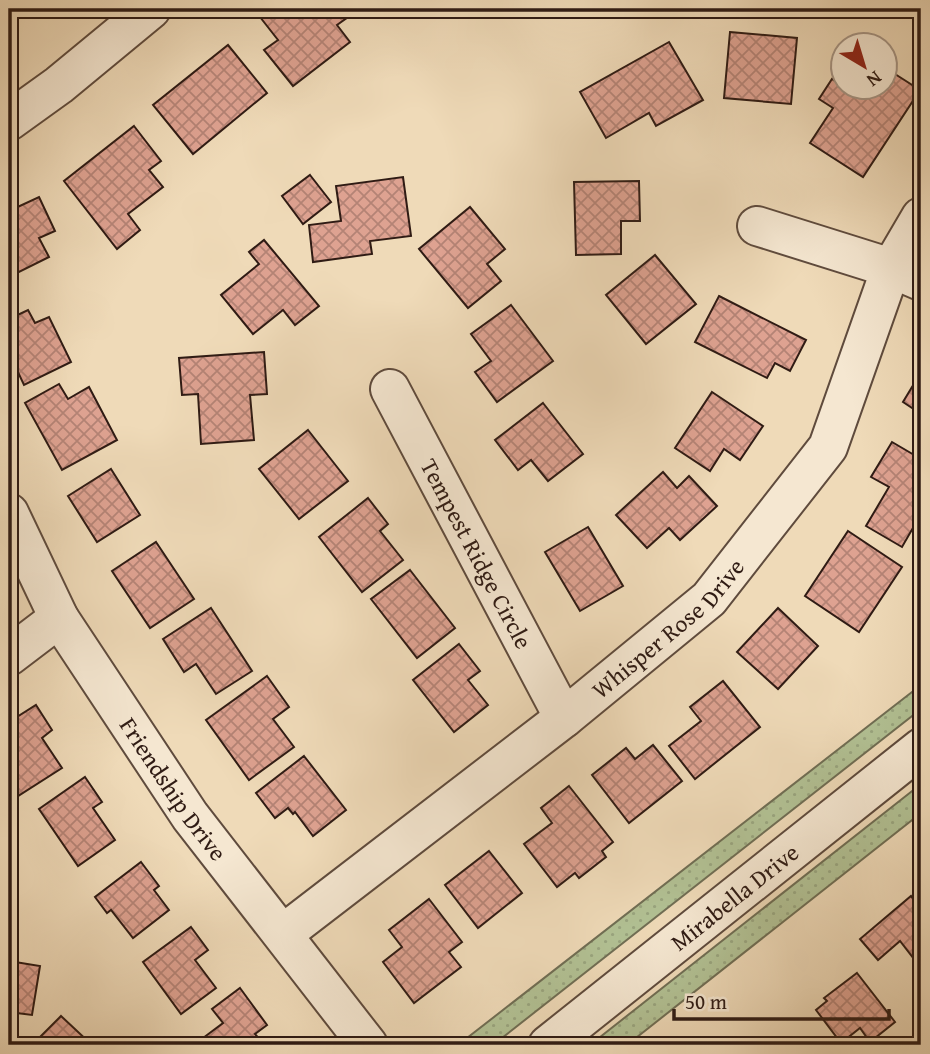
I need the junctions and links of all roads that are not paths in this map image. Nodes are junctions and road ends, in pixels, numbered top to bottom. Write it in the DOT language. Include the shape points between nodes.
graph roads {
  1 [pos="151,9"];
  2 [pos="9,121"];
  3 [pos="921,217"];
  4 [pos="757,226"];
  5 [pos="906,274"];
  6 [pos="390,389"];
  7 [pos="9,513"];
  8 [pos="59,618"];
  9 [pos="9,656"];
  10 [pos="564,718"];
  11 [pos="921,748"];
  12 [pos="284,934"];
  13 [pos="368,1045"];
  14 [pos="548,1045"];
  1 -- 2 [label="street"];
  3 -- 5 [label="street, Whisper Rose Drive"];
  4 -- 5 [label="street"];
  5 -- 10 [label="street, Whisper Rose Drive" via="828,447 709,599"];
  6 -- 10 [label="street, Tempest Ridge Circle"];
  7 -- 8 [label="street, Friendship Drive"];
  8 -- 9 [label="street"];
  8 -- 12 [label="street, Friendship Drive" via="190,816"];
  10 -- 12 [label="street, Whisper Rose Drive"];
  11 -- 14 [label="street, Mirabella Drive"];
  12 -- 13 [label="street, Friendship Drive"];
}
